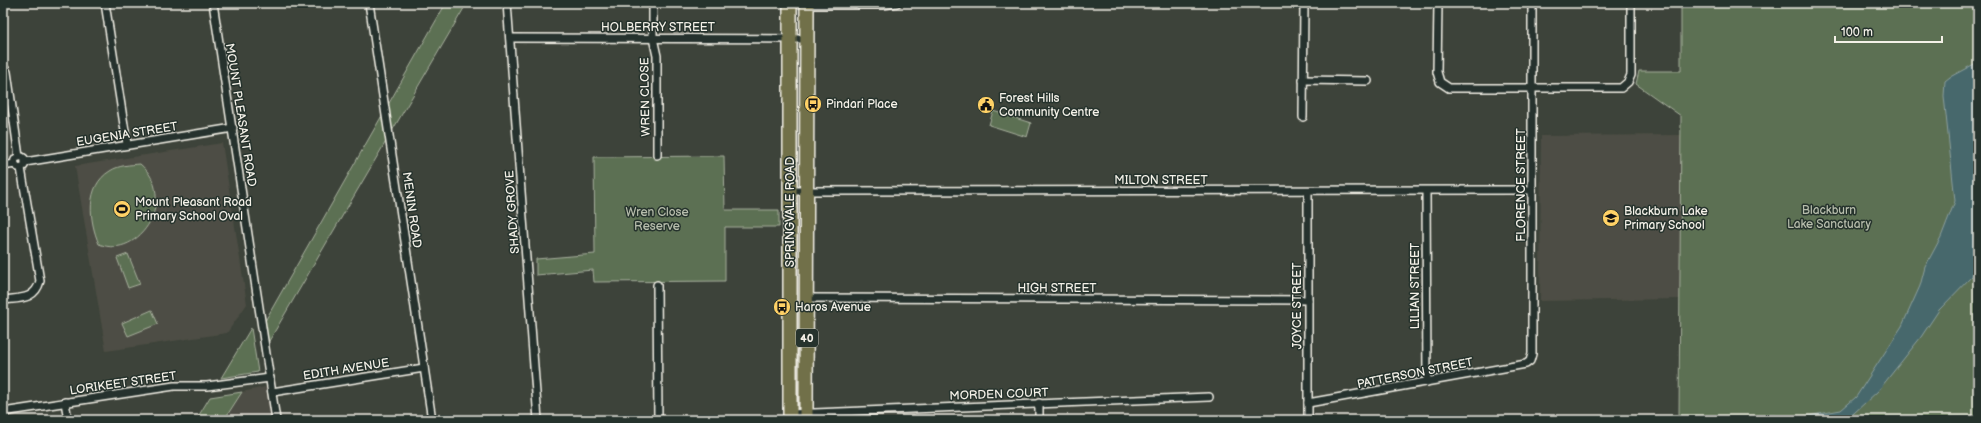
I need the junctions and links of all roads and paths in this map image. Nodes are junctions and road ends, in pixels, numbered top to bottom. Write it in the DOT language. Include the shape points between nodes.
graph roads {
  1 [pos="105,3"];
  2 [pos="213,3"];
  3 [pos="369,3"];
  4 [pos="507,3"];
  5 [pos="653,3"];
  6 [pos="790,3"];
  7 [pos="897,3"];
  8 [pos="1304,3"];
  9 [pos="1438,3"];
  10 [pos="1532,3"];
  11 [pos="1631,3"];
  12 [pos="807,4"];
  13 [pos="510,38"];
  14 [pos="653,38"];
  15 [pos="790,39"];
  16 [pos="807,39"];
  17 [pos="3,66"];
  18 [pos="1304,80"];
  19 [pos="1368,81"];
  20 [pos="1532,88"];
  21 [pos="1303,117"];
  22 [pos="233,128"];
  23 [pos="127,144"];
  24 [pos="657,155"];
  25 [pos="20,165"];
  26 [pos="3,166"];
  27 [pos="1532,190"];
  28 [pos="790,191"];
  29 [pos="807,191"];
  30 [pos="1308,191"];
  31 [pos="1426,191"];
  32 [pos="657,285"];
  33 [pos="806,298"];
  34 [pos="3,300"];
  35 [pos="1308,300"];
  36 [pos="1526,364"];
  37 [pos="424,368"];
  38 [pos="270,378"];
  39 [pos="1427,382"];
  40 [pos="272,392"];
  41 [pos="1209,397"];
  42 [pos="65,402"];
  43 [pos="1039,403"];
  44 [pos="1308,403"];
  45 [pos="3,412"];
  46 [pos="790,417"];
  47 [pos="806,417"];
  48 [pos="68,420"];
  49 [pos="276,420"];
  50 [pos="432,420"];
  51 [pos="538,420"];
  52 [pos="658,420"];
  53 [pos="1039,420"];
  54 [pos="1308,420"];
  1 -- 23 [label="street"];
  2 -- 22 [label="street, MOUNT PLEASANT ROAD"];
  3 -- 37 [label="street, MENIN ROAD"];
  4 -- 13 [label="street, SHADY GROVE"];
  5 -- 14 [label="street, WREN CLOSE"];
  6 -- 15 [label="highway, SPRINGVALE ROAD / 40"];
  7 -- 12 [label="street"];
  8 -- 18 [label="street"];
  9 -- 20 [label="street" via="1437,72 1440,82 1449,88"];
  10 -- 20 [label="street, FLORENCE STREET"];
  11 -- 20 [label="street" via="1631,75 1628,82 1621,88"];
  12 -- 16 [label="highway, SPRINGVALE ROAD / 40"];
  13 -- 14 [label="street, HOLBERRY STREET"];
  13 -- 51 [label="street, SHADY GROVE"];
  14 -- 15 [label="street, HOLBERRY STREET"];
  14 -- 24 [label="street, WREN CLOSE" via="657,56"];
  15 -- 16 [label="street, HOLBERRY STREET"];
  15 -- 28 [label="highway, SPRINGVALE ROAD / 40"];
  16 -- 29 [label="highway, SPRINGVALE ROAD / 40"];
  17 -- 25 [label="street" via="7,72 19,157 15,160"];
  18 -- 19 [label="street"];
  18 -- 21 [label="street"];
  20 -- 27 [label="street, FLORENCE STREET"];
  22 -- 23 [label="street, EUGENIA STREET"];
  22 -- 38 [label="street, MOUNT PLEASANT ROAD"];
  23 -- 25 [label="street, EUGENIA STREET"];
  25 -- 26 [label="street, EUGENIA STREET"];
  25 -- 34 [label="street" via="40,281 38,289 31,296"];
  27 -- 31 [label="street, MILTON STREET"];
  27 -- 36 [label="street, FLORENCE STREET" via="1532,354"];
  28 -- 29 [label="street, MILTON STREET"];
  28 -- 46 [label="highway, SPRINGVALE ROAD / 40"];
  29 -- 30 [label="street, MILTON STREET"];
  29 -- 33 [label="highway, SPRINGVALE ROAD / 40"];
  30 -- 31 [label="street, MILTON STREET"];
  30 -- 35 [label="street, JOYCE STREET"];
  31 -- 39 [label="street, LILIAN STREET"];
  32 -- 52 [label="street"];
  33 -- 35 [label="street, HIGH STREET"];
  33 -- 47 [label="highway, SPRINGVALE ROAD / 40"];
  35 -- 44 [label="street, JOYCE STREET"];
  36 -- 39 [label="street, PATTERSON STREET"];
  37 -- 40 [label="street, EDITH AVENUE"];
  37 -- 50 [label="street, MENIN ROAD"];
  38 -- 40 [label="street, MOUNT PLEASANT ROAD"];
  38 -- 42 [label="street, LORIKEET STREET" via="207,386 174,386"];
  39 -- 44 [label="street, PATTERSON STREET"];
  40 -- 49 [label="street, MOUNT PLEASANT ROAD"];
  41 -- 43 [label="street, MORDEN COURT"];
  42 -- 45 [label="street, LORIKEET STREET"];
  42 -- 48 [label="street"];
  43 -- 47 [label="street, MORDEN COURT"];
  43 -- 53 [label="street"];
  44 -- 54 [label="street, JOYCE STREET"];
  46 -- 47 [label="street, MORDEN COURT"];
}
